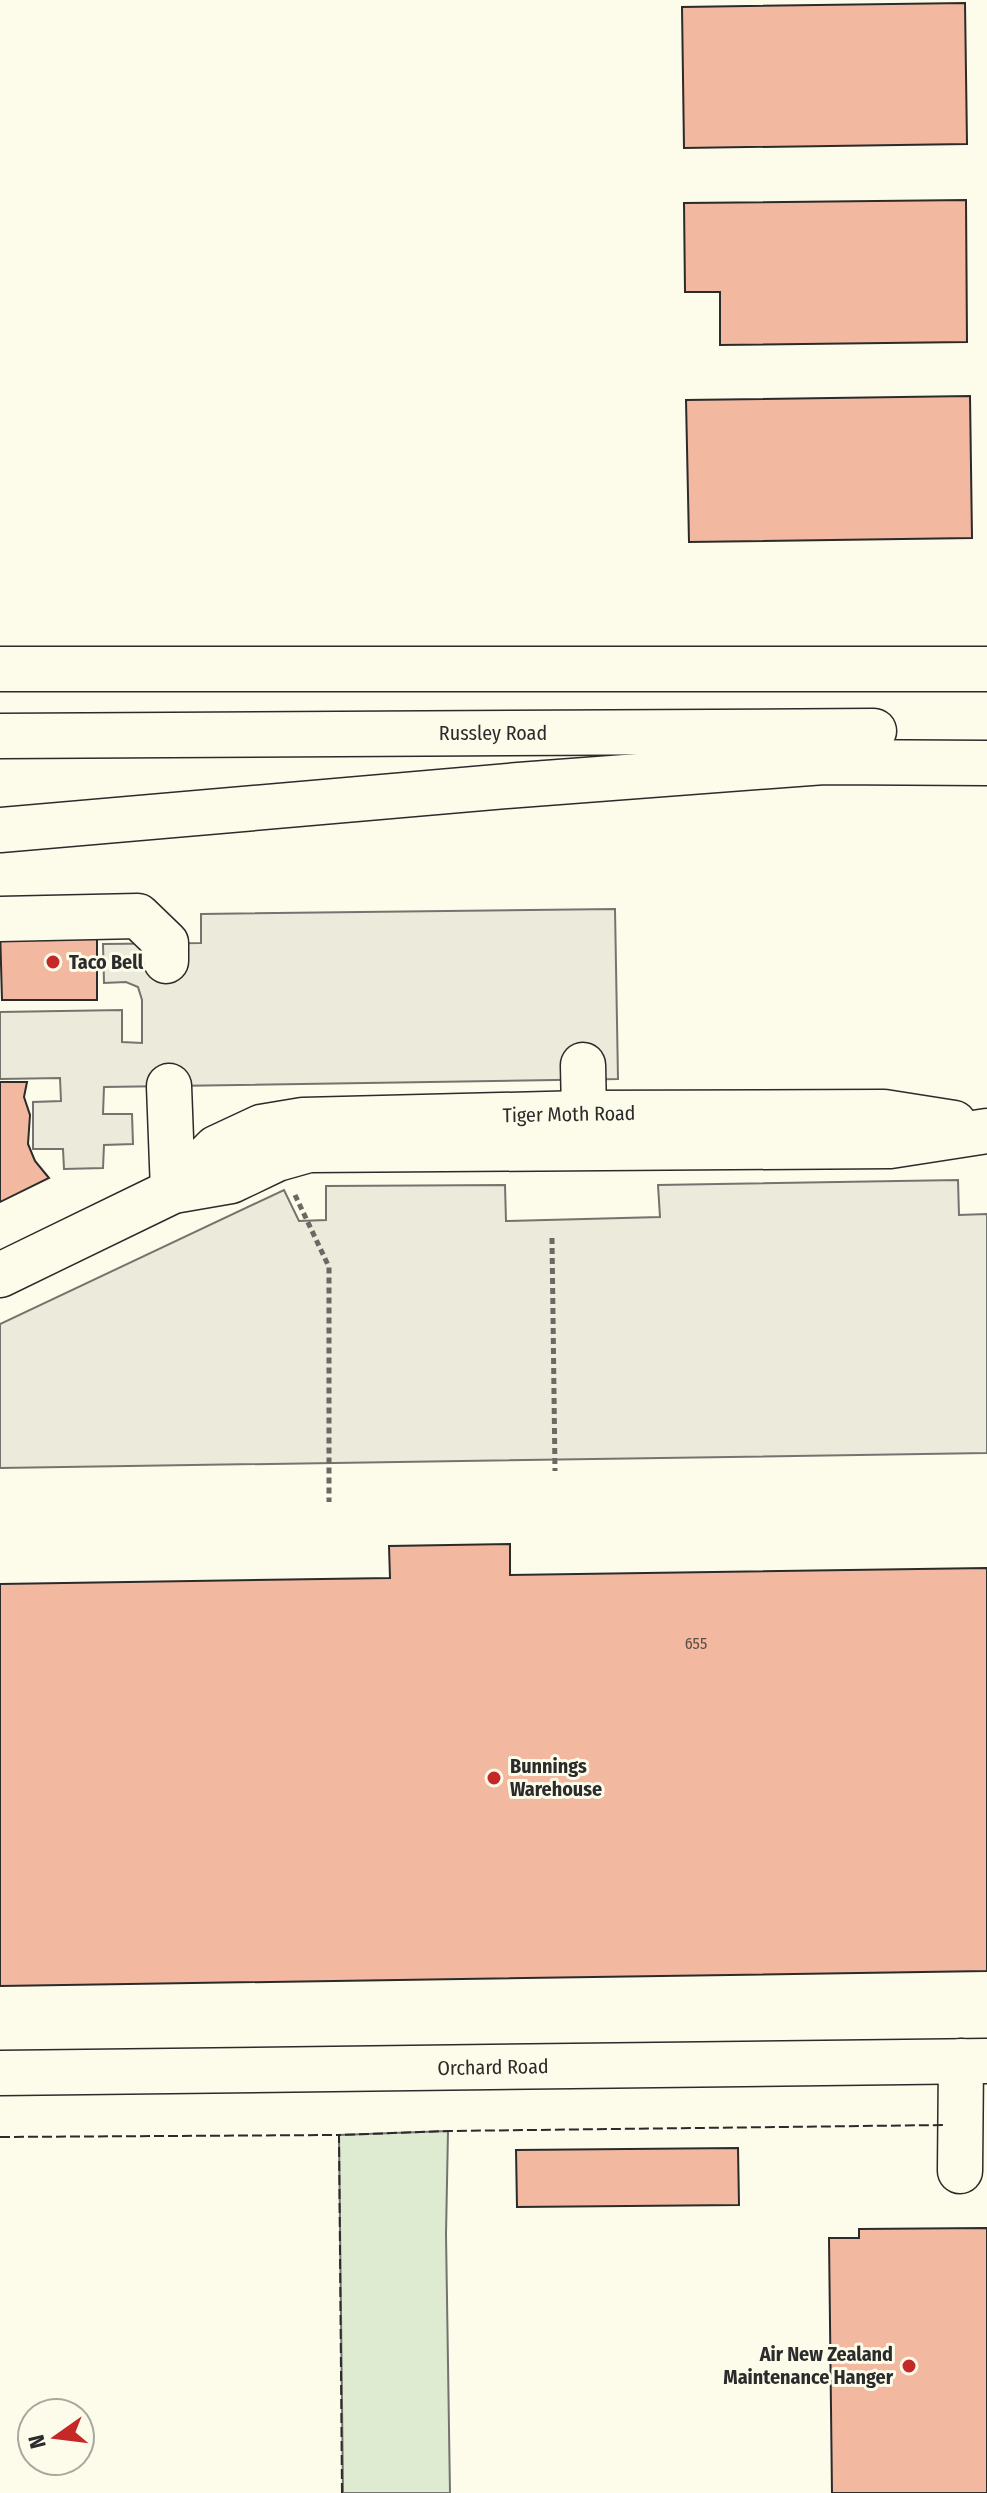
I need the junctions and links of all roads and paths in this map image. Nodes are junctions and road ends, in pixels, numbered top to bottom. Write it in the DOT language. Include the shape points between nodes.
graph roads {
  1 [pos="0,669"];
  2 [pos="987,669"];
  3 [pos="987,732"];
  4 [pos="0,736"];
  5 [pos="987,763"];
  6 [pos="0,830"];
  7 [pos="0,919"];
  8 [pos="166,961"];
  9 [pos="583,1065"];
  10 [pos="169,1086"];
  11 [pos="584,1113"];
  12 [pos="987,1130"];
  13 [pos="173,1191"];
  14 [pos="293,1193"];
  15 [pos="552,1238"];
  16 [pos="0,1275"];
  17 [pos="555,1471"];
  18 [pos="329,1502"];
  19 [pos="974,2061"];
  20 [pos="0,2073"];
  21 [pos="960,2171"];
  1 -- 2 [label="main road"];
  3 -- 4 [label="main road, Russley Road"];
  5 -- 6 [label="main road" via="824,762"];
  7 -- 8 [label="main road" via="138,916 166,943"];
  9 -- 11 [label="main road"];
  10 -- 13 [label="main road"];
  11 -- 12 [label="main road, Tiger Moth Road" via="884,1112"];
  11 -- 13 [label="main road, Tiger Moth Road" via="277,1122 216,1148"];
  12 -- 13 [label="main road, Tiger Moth Road" via="890,1146 309,1150 231,1181"];
  13 -- 16 [label="main road, Tiger Moth Road"];
  14 -- 18 [label="path" via="329,1267"];
  15 -- 17 [label="path"];
  19 -- 20 [label="main road, Orchard Road"];
  19 -- 21 [label="main road"];
}
